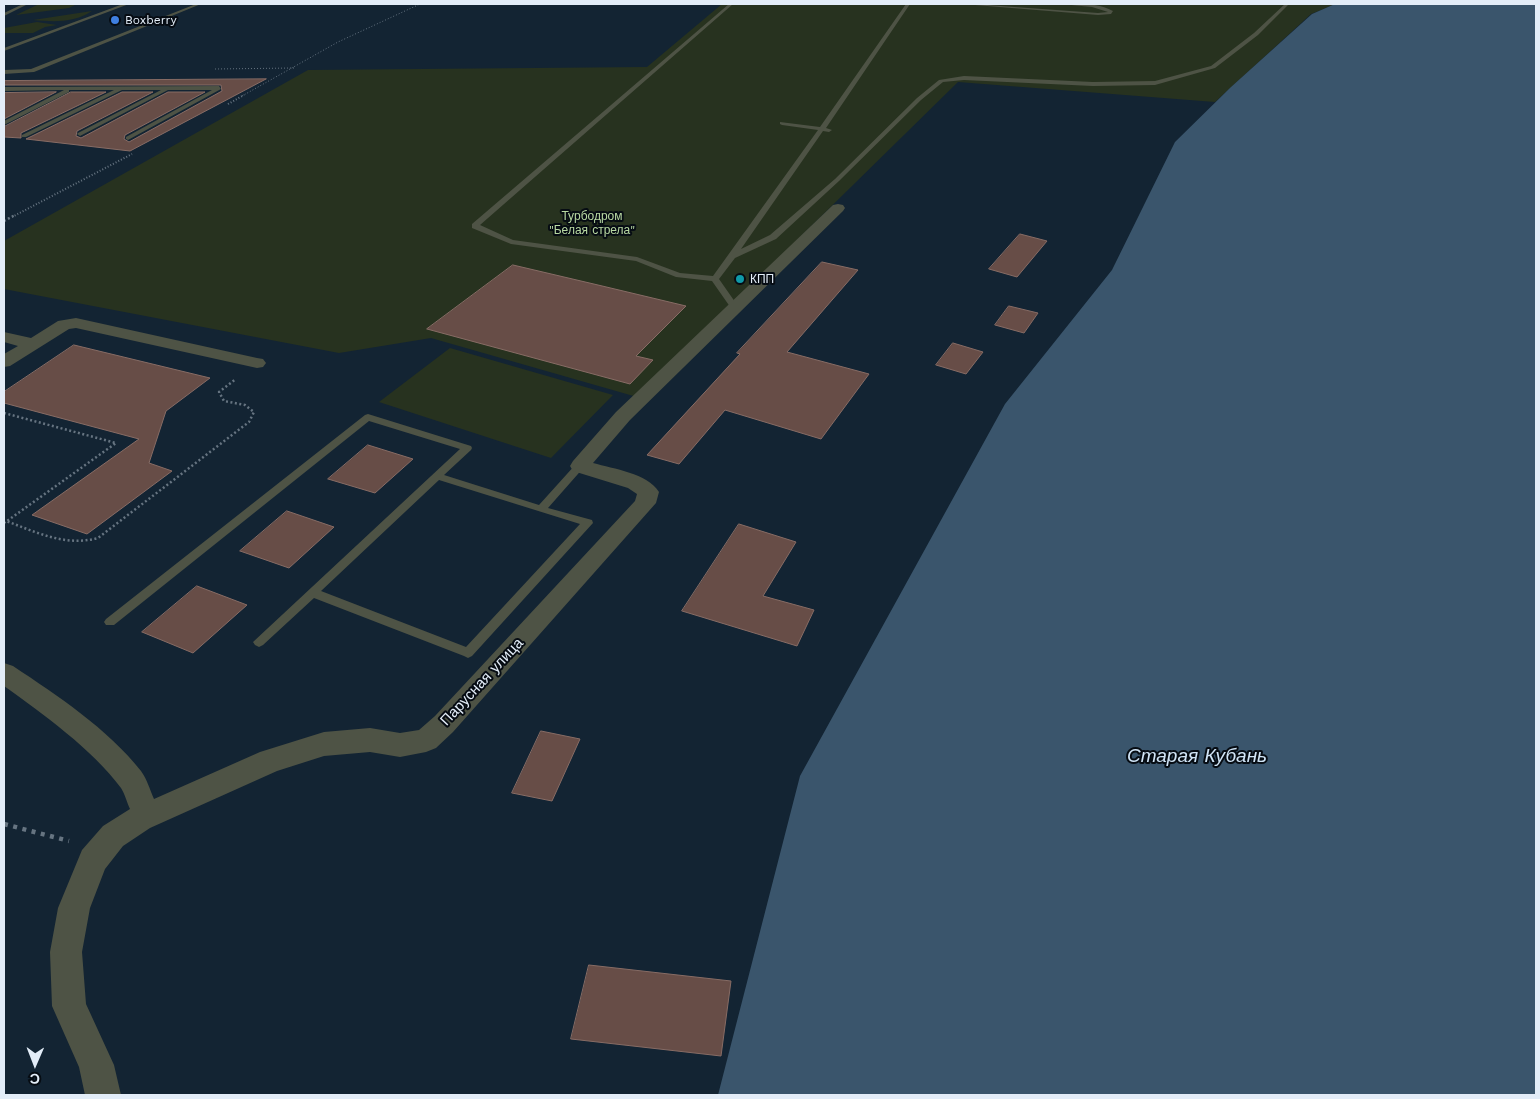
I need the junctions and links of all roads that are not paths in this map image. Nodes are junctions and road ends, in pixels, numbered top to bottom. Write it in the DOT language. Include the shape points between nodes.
graph roads {
  1 [pos="26,4"];
  2 [pos="127,4"];
  3 [pos="199,4"];
  4 [pos="731,4"];
  5 [pos="908,4"];
  6 [pos="975,4"];
  7 [pos="1063,4"];
  8 [pos="1287,4"];
  9 [pos="4,15"];
  10 [pos="4,50"];
  11 [pos="4,72"];
  12 [pos="4,89"];
  13 [pos="71,89"];
  14 [pos="122,89"];
  15 [pos="168,89"];
  16 [pos="4,123"];
  17 [pos="782,123"];
  18 [pos="822,129"];
  19 [pos="80,134"];
  20 [pos="24,136"];
  21 [pos="128,138"];
  22 [pos="838,208"];
  23 [pos="732,256"];
  24 [pos="715,279"];
  25 [pos="736,308"];
  26 [pos="4,337"];
  27 [pos="34,344"];
  28 [pos="4,362"];
  29 [pos="257,363"];
  30 [pos="580,466"];
  31 [pos="438,476"];
  32 [pos="541,509"];
  33 [pos="312,592"];
  34 [pos="110,622"];
  35 [pos="259,642"];
  36 [pos="4,673"];
  37 [pos="147,815"];
  38 [pos="103,1095"];
  1 -- 9 [label="lane"];
  2 -- 10 [label="lane"];
  3 -- 11 [label="lane" via="32,71"];
  4 -- 24 [label="lane" via="475,226 511,242 637,259 679,275"];
  5 -- 18 [label="lane"];
  6 -- 7 [label="lane" via="1098,14 1111,11"];
  8 -- 23 [label="lane" via="1256,34 1212,67 1155,82 1092,84 964,78 940,82 773,237"];
  12 -- 13 [label="lane"];
  13 -- 14 [label="lane"];
  13 -- 16 [label="lane"];
  14 -- 15 [label="lane"];
  14 -- 20 [label="lane"];
  15 -- 19 [label="lane"];
  15 -- 21 [label="lane" via="218,88"];
  17 -- 18 [label="lane"];
  18 -- 23 [label="lane"];
  22 -- 25 [label="street"];
  23 -- 24 [label="lane"];
  24 -- 25 [label="lane"];
  25 -- 30 [label="street" via="623,416"];
  26 -- 27 [label="street"];
  27 -- 28 [label="street"];
  27 -- 29 [label="street" via="64,325 76,323"];
  30 -- 32 [label="lane"];
  30 -- 37 [label="street, Парусная улица" via="635,483 648,492 645,503 426,740 400,745 370,740 324,744 270,761"];
  31 -- 32 [label="lane"];
  31 -- 33 [label="lane"];
  31 -- 34 [label="lane" via="467,448 368,417"];
  32 -- 33 [label="lane" via="588,523 468,653"];
  33 -- 35 [label="lane"];
  36 -- 37 [label="street" via="59,711 105,752 132,781"];
  37 -- 38 [label="street, Парусная улица" via="113,836 93,860 74,908 66,952 69,1006 96,1065"];
}
